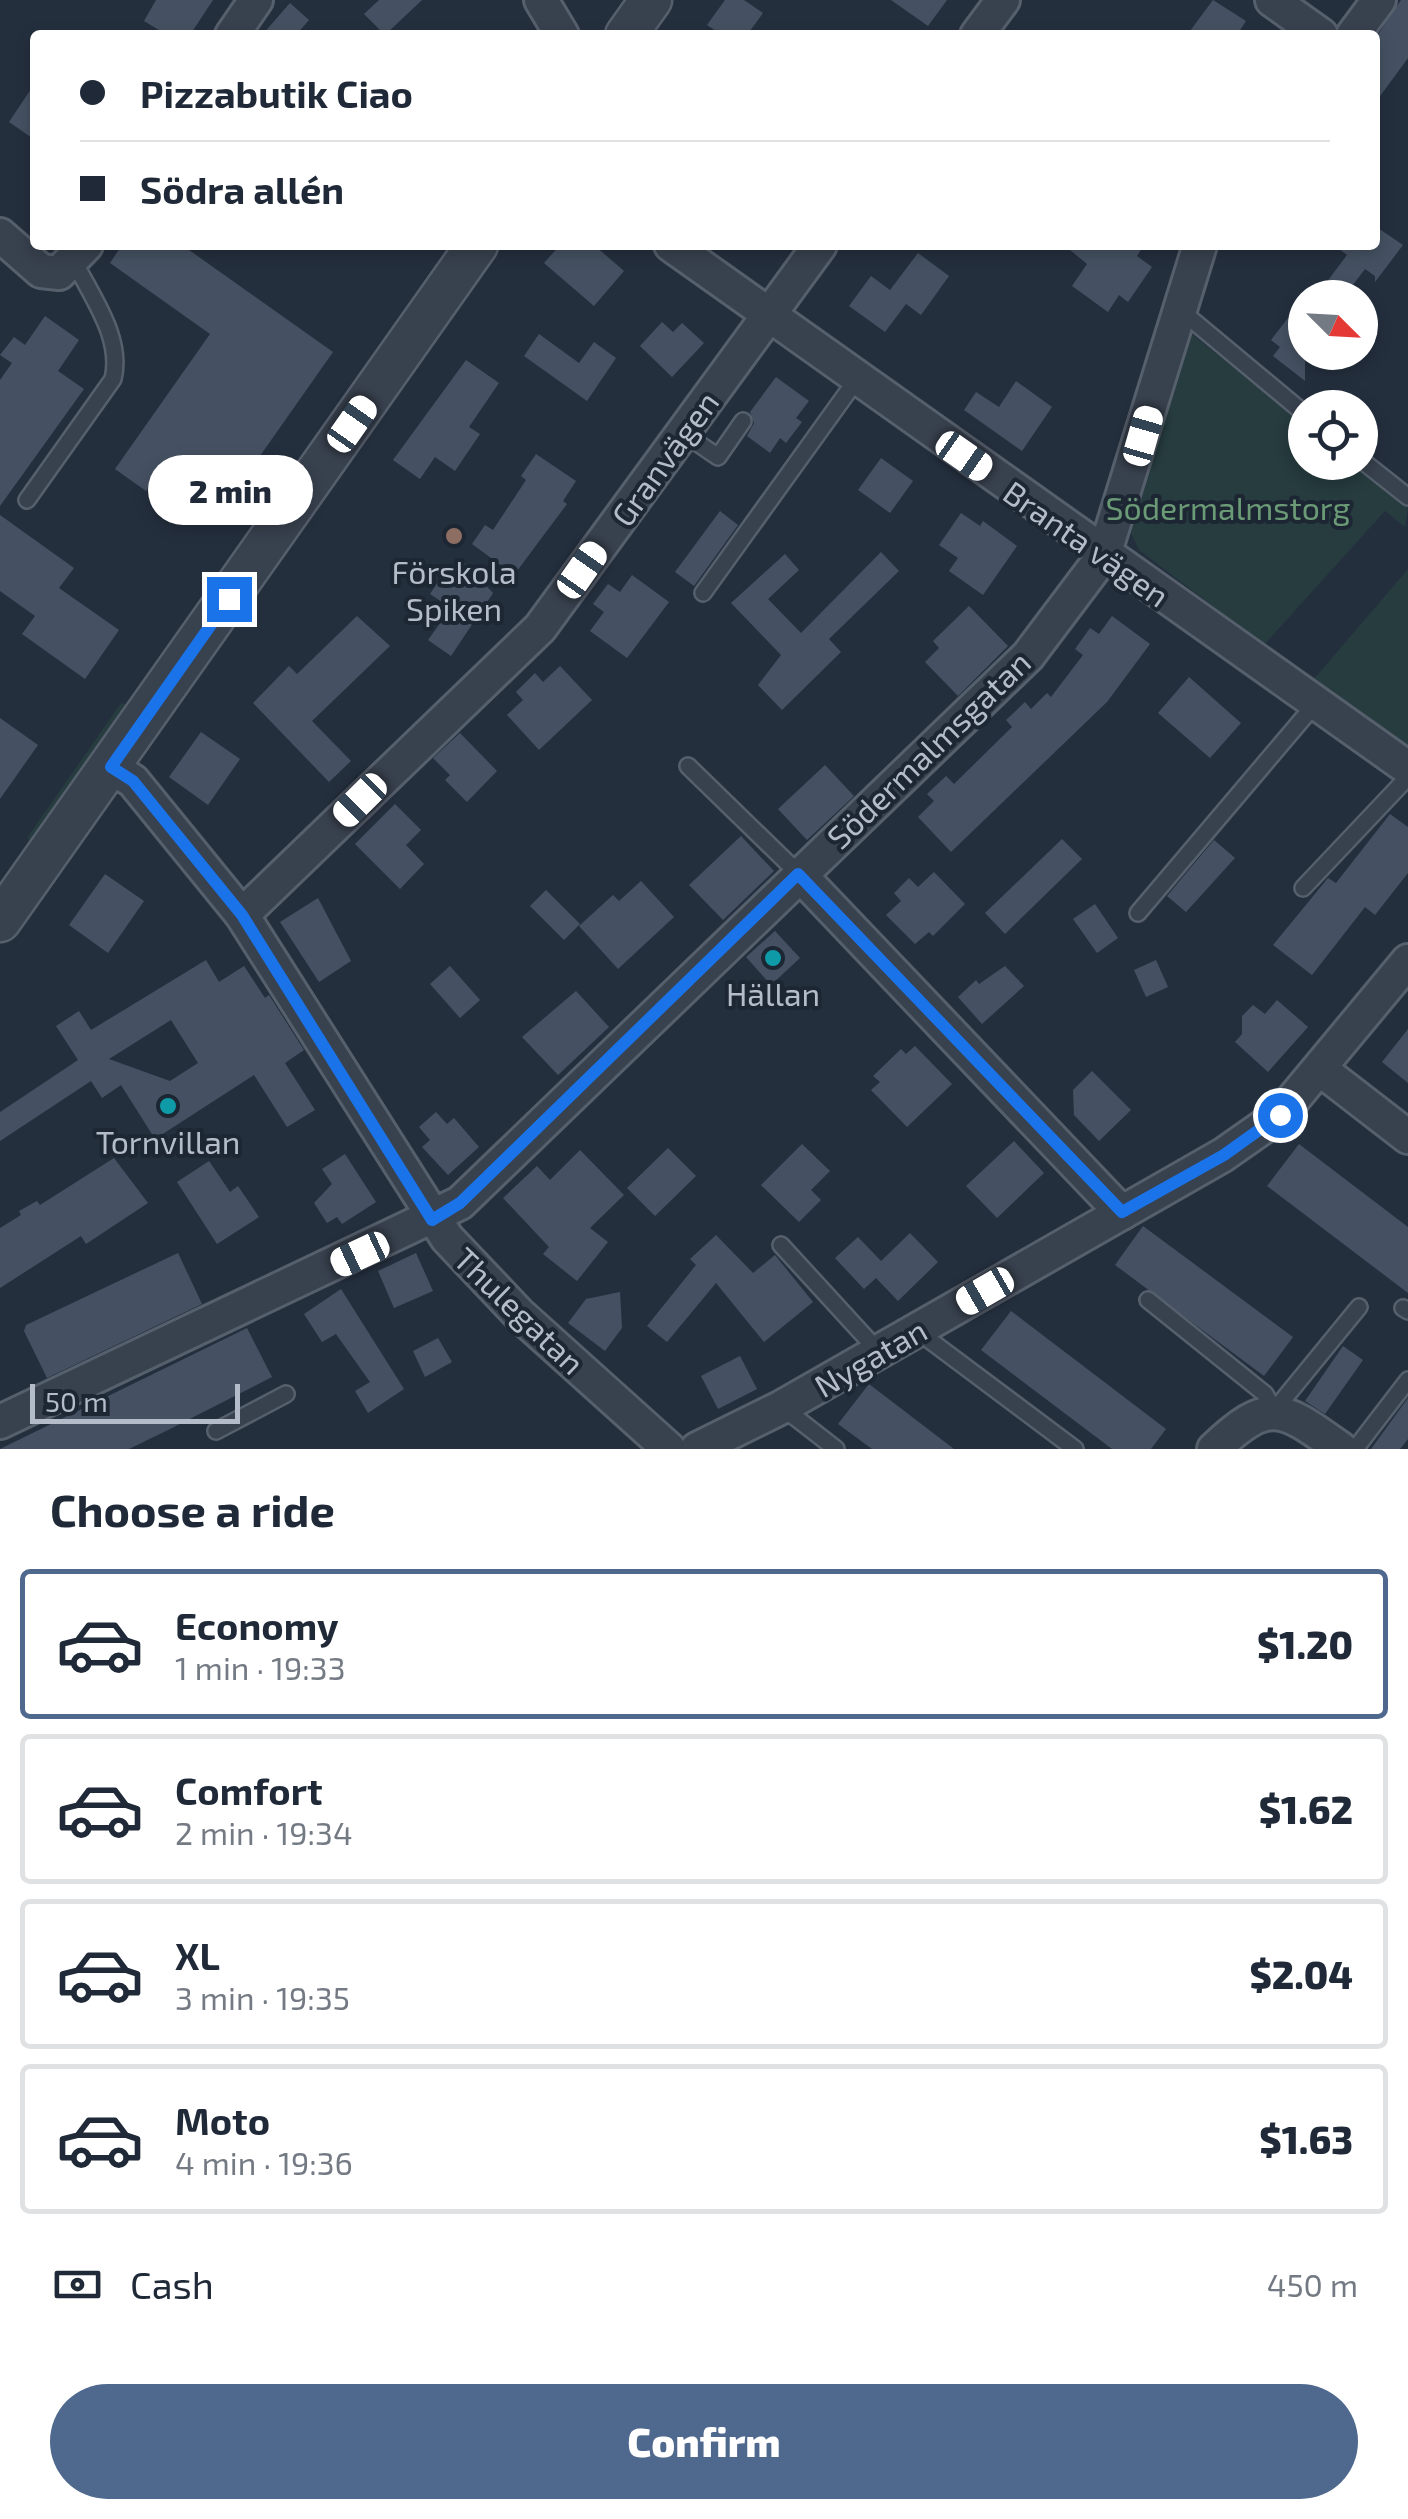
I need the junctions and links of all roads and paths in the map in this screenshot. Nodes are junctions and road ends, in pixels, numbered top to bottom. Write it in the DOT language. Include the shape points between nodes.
graph roads {
  1 [pos="256,0"];
  2 [pos="541,0"];
  3 [pos="650,0"];
  4 [pos="1003,0"];
  5 [pos="1272,0"];
  6 [pos="1379,0"];
  7 [pos="235,30"];
  8 [pos="559,30"];
  9 [pos="629,30"];
  10 [pos="981,30"];
  11 [pos="1313,30"];
  12 [pos="1357,30"];
  13 [pos="0,235"];
  14 [pos="474,250"];
  15 [pos="678,250"];
  16 [pos="816,250"];
  17 [pos="1198,250"];
  18 [pos="80,253"];
  19 [pos="1179,310"];
  20 [pos="768,315"];
  21 [pos="857,379"];
  22 [pos="1288,400"];
  23 [pos="743,422"];
  24 [pos="683,433"];
  25 [pos="1378,473"];
  26 [pos="1408,497"];
  27 [pos="27,500"];
  28 [pos="1104,555"];
  29 [pos="703,593"];
  30 [pos="1316,702"];
  31 [pos="688,766"];
  32 [pos="111,767"];
  33 [pos="1408,768"];
  34 [pos="1408,776"];
  35 [pos="798,874"];
  36 [pos="1303,888"];
  37 [pos="1138,914"];
  38 [pos="242,915"];
  39 [pos="0,921"];
  40 [pos="1408,961"];
  41 [pos="1320,1070"];
  42 [pos="1408,1137"];
  43 [pos="1122,1212"];
  44 [pos="432,1220"];
  45 [pos="781,1245"];
  46 [pos="1148,1300"];
  47 [pos="1358,1308"];
  48 [pos="916,1330"];
  49 [pos="879,1352"];
  50 [pos="1408,1380"];
  51 [pos="286,1394"];
  52 [pos="782,1407"];
  53 [pos="1274,1411"];
  54 [pos="0,1422"];
  55 [pos="216,1432"];
  56 [pos="1325,1445"];
  57 [pos="668,1449"];
  58 [pos="697,1449"];
  59 [pos="836,1449"];
  60 [pos="1075,1449"];
  61 [pos="1214,1449"];
  62 [pos="1355,1449"];
  1 -- 7 [label="street"];
  2 -- 8 [label="street"];
  3 -- 9 [label="street"];
  4 -- 10 [label="street"];
  5 -- 11 [label="street"];
  6 -- 12 [label="street"];
  13 -- 18 [label="street" via="41,271 59,273"];
  14 -- 32 [label="street"];
  15 -- 20 [label="street, Branta vägen"];
  16 -- 20 [label="street, Granvägen"];
  17 -- 19 [label="street, Södermalmsgatan"];
  18 -- 27 [label="lane" via="118,360 114,379"];
  19 -- 22 [label="lane"];
  19 -- 28 [label="street, Södermalmsgatan"];
  20 -- 21 [label="street, Branta vägen"];
  20 -- 24 [label="street, Granvägen"];
  21 -- 28 [label="street, Branta vägen"];
  21 -- 29 [label="lane"];
  23 -- 24 [label="lane" via="718,457"];
  24 -- 38 [label="street, Granvägen" via="540,628"];
  25 -- 26 [label="lane"];
  28 -- 30 [label="street, Branta vägen"];
  28 -- 35 [label="street, Södermalmsgatan" via="1028,656"];
  30 -- 33 [label="street, Branta vägen"];
  30 -- 37 [label="lane"];
  31 -- 35 [label="lane"];
  32 -- 38 [label="street, Thulegatan" via="133,781"];
  32 -- 39 [label="street"];
  34 -- 36 [label="lane"];
  35 -- 43 [label="street"];
  35 -- 44 [label="street, Södermalmsgatan" via="460,1203"];
  38 -- 44 [label="street, Thulegatan"];
  40 -- 41 [label="street, Nygatan"];
  41 -- 42 [label="street"];
  41 -- 43 [label="street, Nygatan" via="1280,1115"];
  43 -- 48 [label="street, Nygatan"];
  44 -- 54 [label="street, Södermalmsgatan"];
  44 -- 57 [label="street, Thulegatan" via="519,1314"];
  45 -- 49 [label="lane"];
  46 -- 53 [label="lane" via="1265,1394"];
  47 -- 53 [label="lane"];
  48 -- 49 [label="street, Nygatan"];
  48 -- 60 [label="lane"];
  49 -- 52 [label="street, Nygatan"];
  50 -- 62 [label="lane"];
  51 -- 55 [label="lane"];
  52 -- 58 [label="street, Nygatan"];
  52 -- 59 [label="lane"];
  53 -- 56 [label="street"];
  53 -- 61 [label="street" via="1243,1421"];
}
